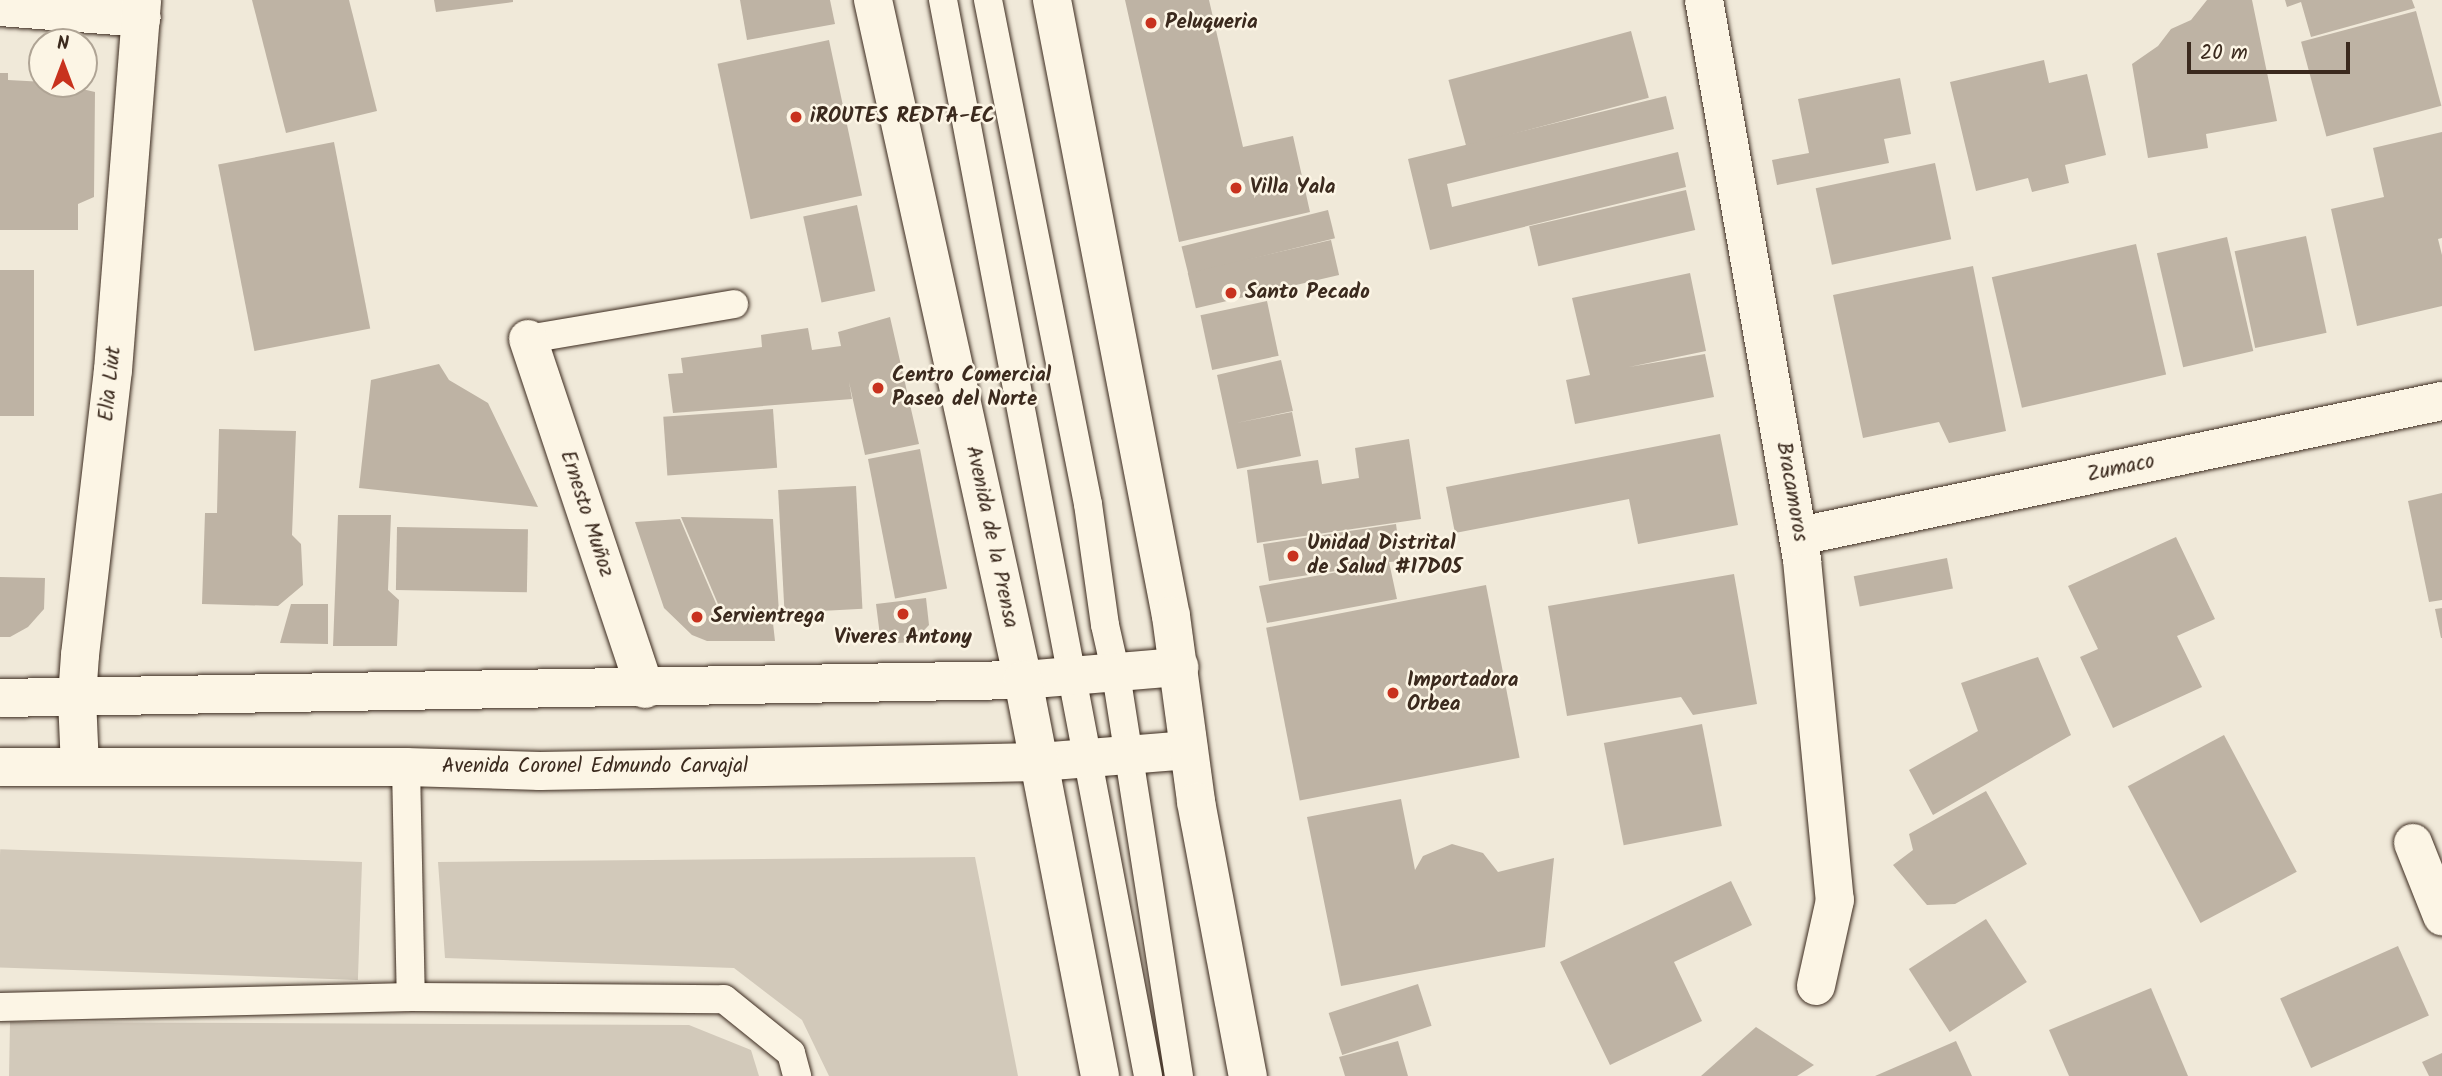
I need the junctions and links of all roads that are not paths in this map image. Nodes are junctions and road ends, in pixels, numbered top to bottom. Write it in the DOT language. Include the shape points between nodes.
graph roads {
  1 [pos="873,0"];
  2 [pos="943,0"];
  3 [pos="988,0"];
  4 [pos="1052,0"];
  5 [pos="1704,0"];
  6 [pos="0,7"];
  7 [pos="142,9"];
  8 [pos="734,304"];
  9 [pos="528,339"];
  10 [pos="2442,401"];
  11 [pos="1800,536"];
  12 [pos="1179,667"];
  13 [pos="1116,674"];
  14 [pos="1072,677"];
  15 [pos="1023,680"];
  16 [pos="645,689"];
  17 [pos="77,697"];
  18 [pos="0,698"];
  19 [pos="1189,750"];
  20 [pos="1128,756"];
  21 [pos="1086,758"];
  22 [pos="1040,762"];
  23 [pos="0,767"];
  24 [pos="80,767"];
  25 [pos="406,767"];
  26 [pos="2413,844"];
  27 [pos="2442,916"];
  28 [pos="1816,986"];
  29 [pos="411,997"];
  30 [pos="0,1007"];
  31 [pos="797,1076"];
  32 [pos="1100,1076"];
  33 [pos="1148,1076"];
  34 [pos="1179,1076"];
  35 [pos="1248,1076"];
  1 -- 15 [label="main road, Avenida de la Prensa"];
  2 -- 14 [label="lane"];
  3 -- 13 [label="lane" via="1088,504"];
  4 -- 12 [label="main road"];
  5 -- 11 [label="main road, Bracamoros"];
  6 -- 7 [label="main road"];
  7 -- 17 [label="main road, Elia Liut" via="113,370"];
  8 -- 9 [label="lane"];
  9 -- 16 [label="main road, Ernesto Muñoz"];
  10 -- 11 [label="main road, Zumaco"];
  11 -- 28 [label="main road, Bracamoros" via="1835,900"];
  12 -- 13 [label="main road"];
  12 -- 19 [label="main road"];
  13 -- 14 [label="main road"];
  13 -- 20 [label="lane"];
  14 -- 15 [label="main road"];
  14 -- 21 [label="lane"];
  15 -- 16 [label="main road"];
  15 -- 22 [label="main road, Avenida de la Prensa"];
  16 -- 17 [label="main road"];
  17 -- 18 [label="main road"];
  17 -- 24 [label="main road, Elia Liut"];
  19 -- 20 [label="main road, Avenida Coronel Edmundo Carvajal"];
  19 -- 35 [label="main road"];
  20 -- 21 [label="main road, Avenida Coronel Edmundo Carvajal"];
  20 -- 34 [label="lane"];
  21 -- 22 [label="main road, Avenida Coronel Edmundo Carvajal"];
  21 -- 33 [label="lane"];
  22 -- 25 [label="main road, Avenida Coronel Edmundo Carvajal" via="540,771"];
  22 -- 32 [label="main road, Avenida de la Prensa"];
  23 -- 24 [label="main road, Avenida Coronel Edmundo Carvajal"];
  24 -- 25 [label="main road, Avenida Coronel Edmundo Carvajal"];
  25 -- 29 [label="lane"];
  26 -- 27 [label="main road"];
  29 -- 30 [label="lane"];
  29 -- 31 [label="lane" via="724,999 791,1053"];
}
